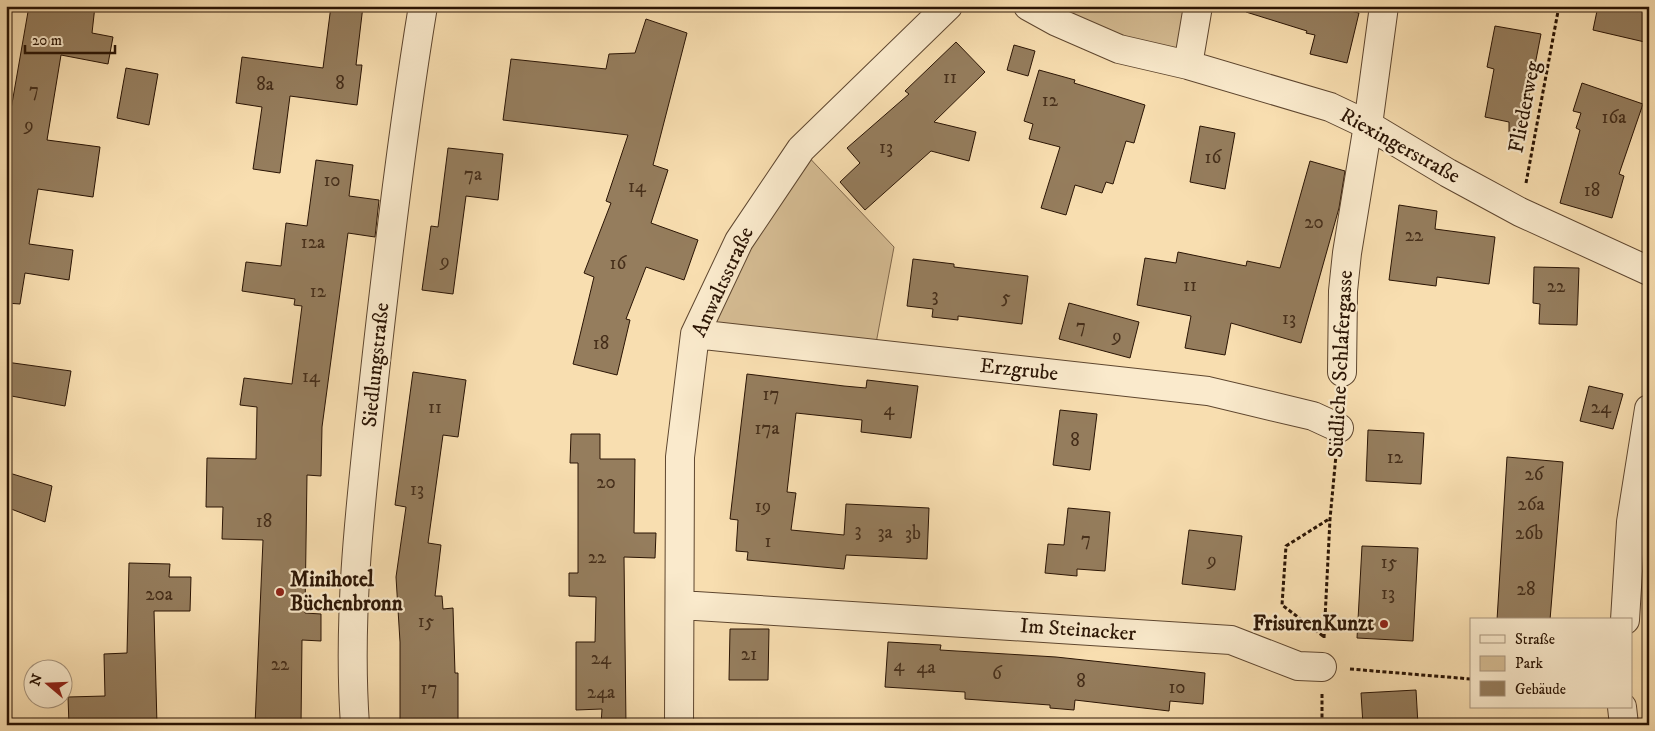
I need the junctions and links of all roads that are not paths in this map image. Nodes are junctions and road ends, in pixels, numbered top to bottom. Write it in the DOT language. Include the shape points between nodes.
graph roads {
  1 [pos="423,6"];
  2 [pos="948,6"];
  3 [pos="1028,6"];
  4 [pos="1198,6"];
  5 [pos="1384,6"];
  6 [pos="1188,65"];
  7 [pos="1368,125"];
  8 [pos="1649,271"];
  9 [pos="695,334"];
  10 [pos="1342,372"];
  11 [pos="1649,409"];
  12 [pos="1339,428"];
  13 [pos="680,605"];
  14 [pos="1625,618"];
  15 [pos="1322,667"];
  16 [pos="1622,708"];
  17 [pos="355,725"];
  18 [pos="679,725"];
  19 [pos="1624,725"];
  1 -- 17 [label="street, Siedlungstraße" via="405,119 356,546"];
  2 -- 9 [label="street, Anwaltsstraße" via="801,149 739,241"];
  3 -- 6 [label="street, Riexingerstraße" via="1119,49"];
  4 -- 6 [label="street"];
  5 -- 7 [label="street, Südliche Schlafergasse"];
  6 -- 7 [label="street, Riexingerstraße" via="1330,107"];
  7 -- 8 [label="street, Riexingerstraße" via="1520,212"];
  7 -- 10 [label="street, Südliche Schlafergasse" via="1343,290"];
  9 -- 12 [label="street, Erzgrube" via="1208,391 1313,416"];
  9 -- 13 [label="street, Anwaltsstraße" via="680,457"];
  11 -- 14 [label="street" via="1631,522"];
  13 -- 15 [label="street, Im Steinacker" via="1231,640 1298,666"];
  13 -- 18 [label="street, Anwaltsstraße"];
  16 -- 19 [label="street"];
}
